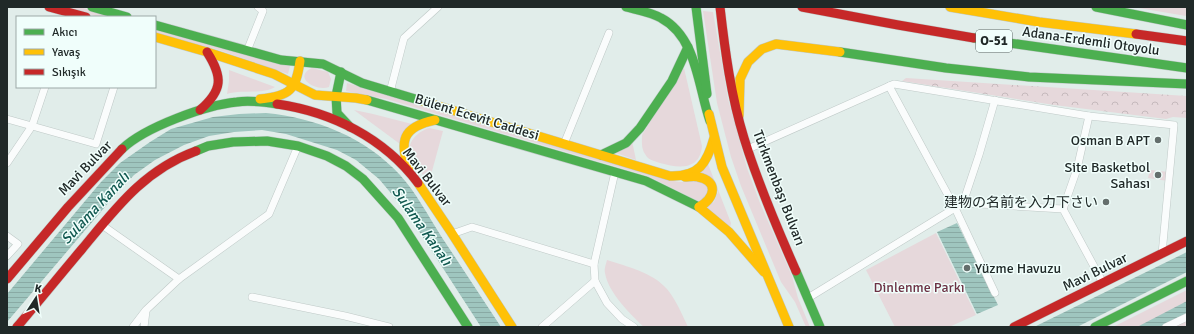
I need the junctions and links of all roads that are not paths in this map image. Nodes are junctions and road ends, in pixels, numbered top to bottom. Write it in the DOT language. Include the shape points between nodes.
graph roads {
  1 [pos="49,7"];
  2 [pos="92,7"];
  3 [pos="258,7"];
  4 [pos="438,7"];
  5 [pos="626,7"];
  6 [pos="802,7"];
  7 [pos="950,7"];
  8 [pos="1096,7"];
  9 [pos="696,9"];
  10 [pos="720,11"];
  11 [pos="69,15"];
  12 [pos="124,16"];
  13 [pos="156,25"];
  14 [pos="1187,25"];
  15 [pos="609,33"];
  16 [pos="156,37"];
  17 [pos="1187,41"];
  18 [pos="688,47"];
  19 [pos="247,51"];
  20 [pos="207,52"];
  21 [pos="300,61"];
  22 [pos="1187,68"];
  23 [pos="341,72"];
  24 [pos="295,84"];
  25 [pos="1187,84"];
  26 [pos="889,86"];
  27 [pos="45,88"];
  28 [pos="114,88"];
  29 [pos="390,92"];
  30 [pos="336,96"];
  31 [pos="995,100"];
  32 [pos="246,101"];
  33 [pos="200,110"];
  34 [pos="739,116"];
  35 [pos="1089,116"];
  36 [pos="7,119"];
  37 [pos="440,119"];
  38 [pos="710,122"];
  39 [pos="32,126"];
  40 [pos="351,128"];
  41 [pos="714,138"];
  42 [pos="564,144"];
  43 [pos="298,146"];
  44 [pos="748,149"];
  45 [pos="601,155"];
  46 [pos="7,163"];
  47 [pos="615,172"];
  48 [pos="411,174"];
  49 [pos="680,177"];
  50 [pos="963,202"];
  51 [pos="699,208"];
  52 [pos="955,208"];
  53 [pos="1063,209"];
  54 [pos="102,226"];
  55 [pos="452,234"];
  56 [pos="7,236"];
  57 [pos="1187,241"];
  58 [pos="1162,254"];
  59 [pos="7,256"];
  60 [pos="594,264"];
  61 [pos="766,273"];
  62 [pos="7,279"];
  63 [pos="179,279"];
  64 [pos="595,281"];
  65 [pos="1187,282"];
  66 [pos="1103,283"];
  67 [pos="995,293"];
  68 [pos="252,297"];
  69 [pos="808,298"];
  70 [pos="146,310"];
  71 [pos="1187,317"];
  72 [pos="17,327"];
  73 [pos="133,327"];
  74 [pos="144,327"];
  75 [pos="390,327"];
  76 [pos="468,327"];
  77 [pos="512,327"];
  78 [pos="542,327"];
  79 [pos="634,327"];
  80 [pos="789,327"];
  81 [pos="820,327"];
  82 [pos="1014,327"];
  83 [pos="1095,327"];
  84 [pos="1166,327"];
  1 -- 11 [label="main road"];
  2 -- 12 [label="main road"];
  3 -- 19 [label="street" via="263,11"];
  4 -- 29 [label="street" via="404,38"];
  5 -- 18 [label="main road" via="662,18 676,30"];
  6 -- 22 [label="main road, Adana-Erdemli Otoyolu / O-51" via="1041,49"];
  7 -- 17 [label="main road, Adana-Erdemli Otoyolu / O-51" via="1039,22"];
  8 -- 14 [label="main road"];
  9 -- 38 [label="main road"];
  10 -- 34 [label="main road, Türkmenbaşı Bulvarı"];
  13 -- 19 [label="main road, Bülent Ecevit Caddesi"];
  15 -- 42 [label="street"];
  16 -- 20 [label="main road, Bülent Ecevit Caddesi"];
  18 -- 38 [label="main road"];
  18 -- 45 [label="main road" via="672,81 640,128 626,143"];
  19 -- 21 [label="main road, Bülent Ecevit Caddesi" via="281,60"];
  20 -- 24 [label="main road, Bülent Ecevit Caddesi" via="274,74"];
  20 -- 33 [label="main road" via="219,76 218,86 212,100"];
  21 -- 23 [label="main road, Bülent Ecevit Caddesi" via="323,64"];
  21 -- 24 [label="main road"];
  23 -- 29 [label="main road, Bülent Ecevit Caddesi" via="362,83"];
  23 -- 30 [label="main road"];
  24 -- 30 [label="main road, Bülent Ecevit Caddesi" via="315,95"];
  24 -- 32 [label="main road" via="284,95"];
  25 -- 34 [label="main road" via="1014,75 776,44 762,49 748,62 740,79"];
  26 -- 31 [label="street" via="894,84"];
  26 -- 44 [label="street"];
  26 -- 52 [label="street"];
  27 -- 39 [label="street"];
  28 -- 39 [label="street" via="96,144"];
  29 -- 42 [label="main road, Bülent Ecevit Caddesi"];
  30 -- 37 [label="main road, Bülent Ecevit Caddesi" via="379,103"];
  30 -- 40 [label="main road" via="337,113"];
  31 -- 35 [label="street"];
  31 -- 50 [label="street"];
  32 -- 33 [label="main road, Mavi Bulvar"];
  32 -- 40 [label="main road, Mavi Bulvar" via="297,108 326,116"];
  33 -- 62 [label="main road, Mavi Bulvar" via="158,126 130,142 64,211"];
  34 -- 44 [label="main road, Türkmenbaşı Bulvarı"];
  35 -- 53 [label="street" via="1077,169"];
  35 -- 58 [label="street" via="1174,124"];
  36 -- 39 [label="street"];
  37 -- 47 [label="main road, Bülent Ecevit Caddesi"];
  37 -- 48 [label="main road" via="414,126 406,137 403,145"];
  38 -- 41 [label="main road"];
  39 -- 46 [label="street"];
  40 -- 48 [label="main road, Mavi Bulvar" via="392,154"];
  41 -- 49 [label="main road" via="707,161 691,173"];
  41 -- 61 [label="main road" via="722,167"];
  42 -- 45 [label="main road, Bülent Ecevit Caddesi"];
  43 -- 54 [label="main road" via="267,141 233,142 208,146 179,157 149,176 122,201"];
  43 -- 63 [label="street" via="269,214"];
  43 -- 76 [label="main road" via="327,156 363,179 405,228"];
  44 -- 69 [label="main road, Türkmenbaşı Bulvarı"];
  45 -- 49 [label="main road, Bülent Ecevit Caddesi"];
  47 -- 51 [label="main road, Bülent Ecevit Caddesi" via="646,181"];
  47 -- 60 [label="street"];
  48 -- 55 [label="main road, Mavi Bulvar"];
  49 -- 51 [label="main road, Bülent Ecevit Caddesi" via="697,176 712,186 710,200"];
  50 -- 52 [label="street"];
  50 -- 53 [label="street"];
  51 -- 61 [label="main road, Bülent Ecevit Caddesi" via="729,232"];
  52 -- 67 [label="street"];
  52 -- 69 [label="street"];
  53 -- 66 [label="street"];
  54 -- 63 [label="street"];
  54 -- 72 [label="main road"];
  55 -- 60 [label="street" via="472,227"];
  55 -- 77 [label="main road, Mavi Bulvar"];
  56 -- 59 [label="street" via="18,244"];
  57 -- 58 [label="main road, Mavi Bulvar"];
  58 -- 66 [label="main road, Mavi Bulvar"];
  60 -- 64 [label="street"];
  61 -- 80 [label="main road"];
  63 -- 70 [label="street"];
  64 -- 78 [label="street"];
  64 -- 79 [label="street" via="607,303"];
  65 -- 83 [label="main road"];
  66 -- 82 [label="main road, Mavi Bulvar"];
  68 -- 75 [label="street"];
  69 -- 81 [label="main road, Türkmenbaşı Bulvarı"];
  70 -- 73 [label="street"];
  70 -- 74 [label="street"];
  71 -- 84 [label="street"];
}
